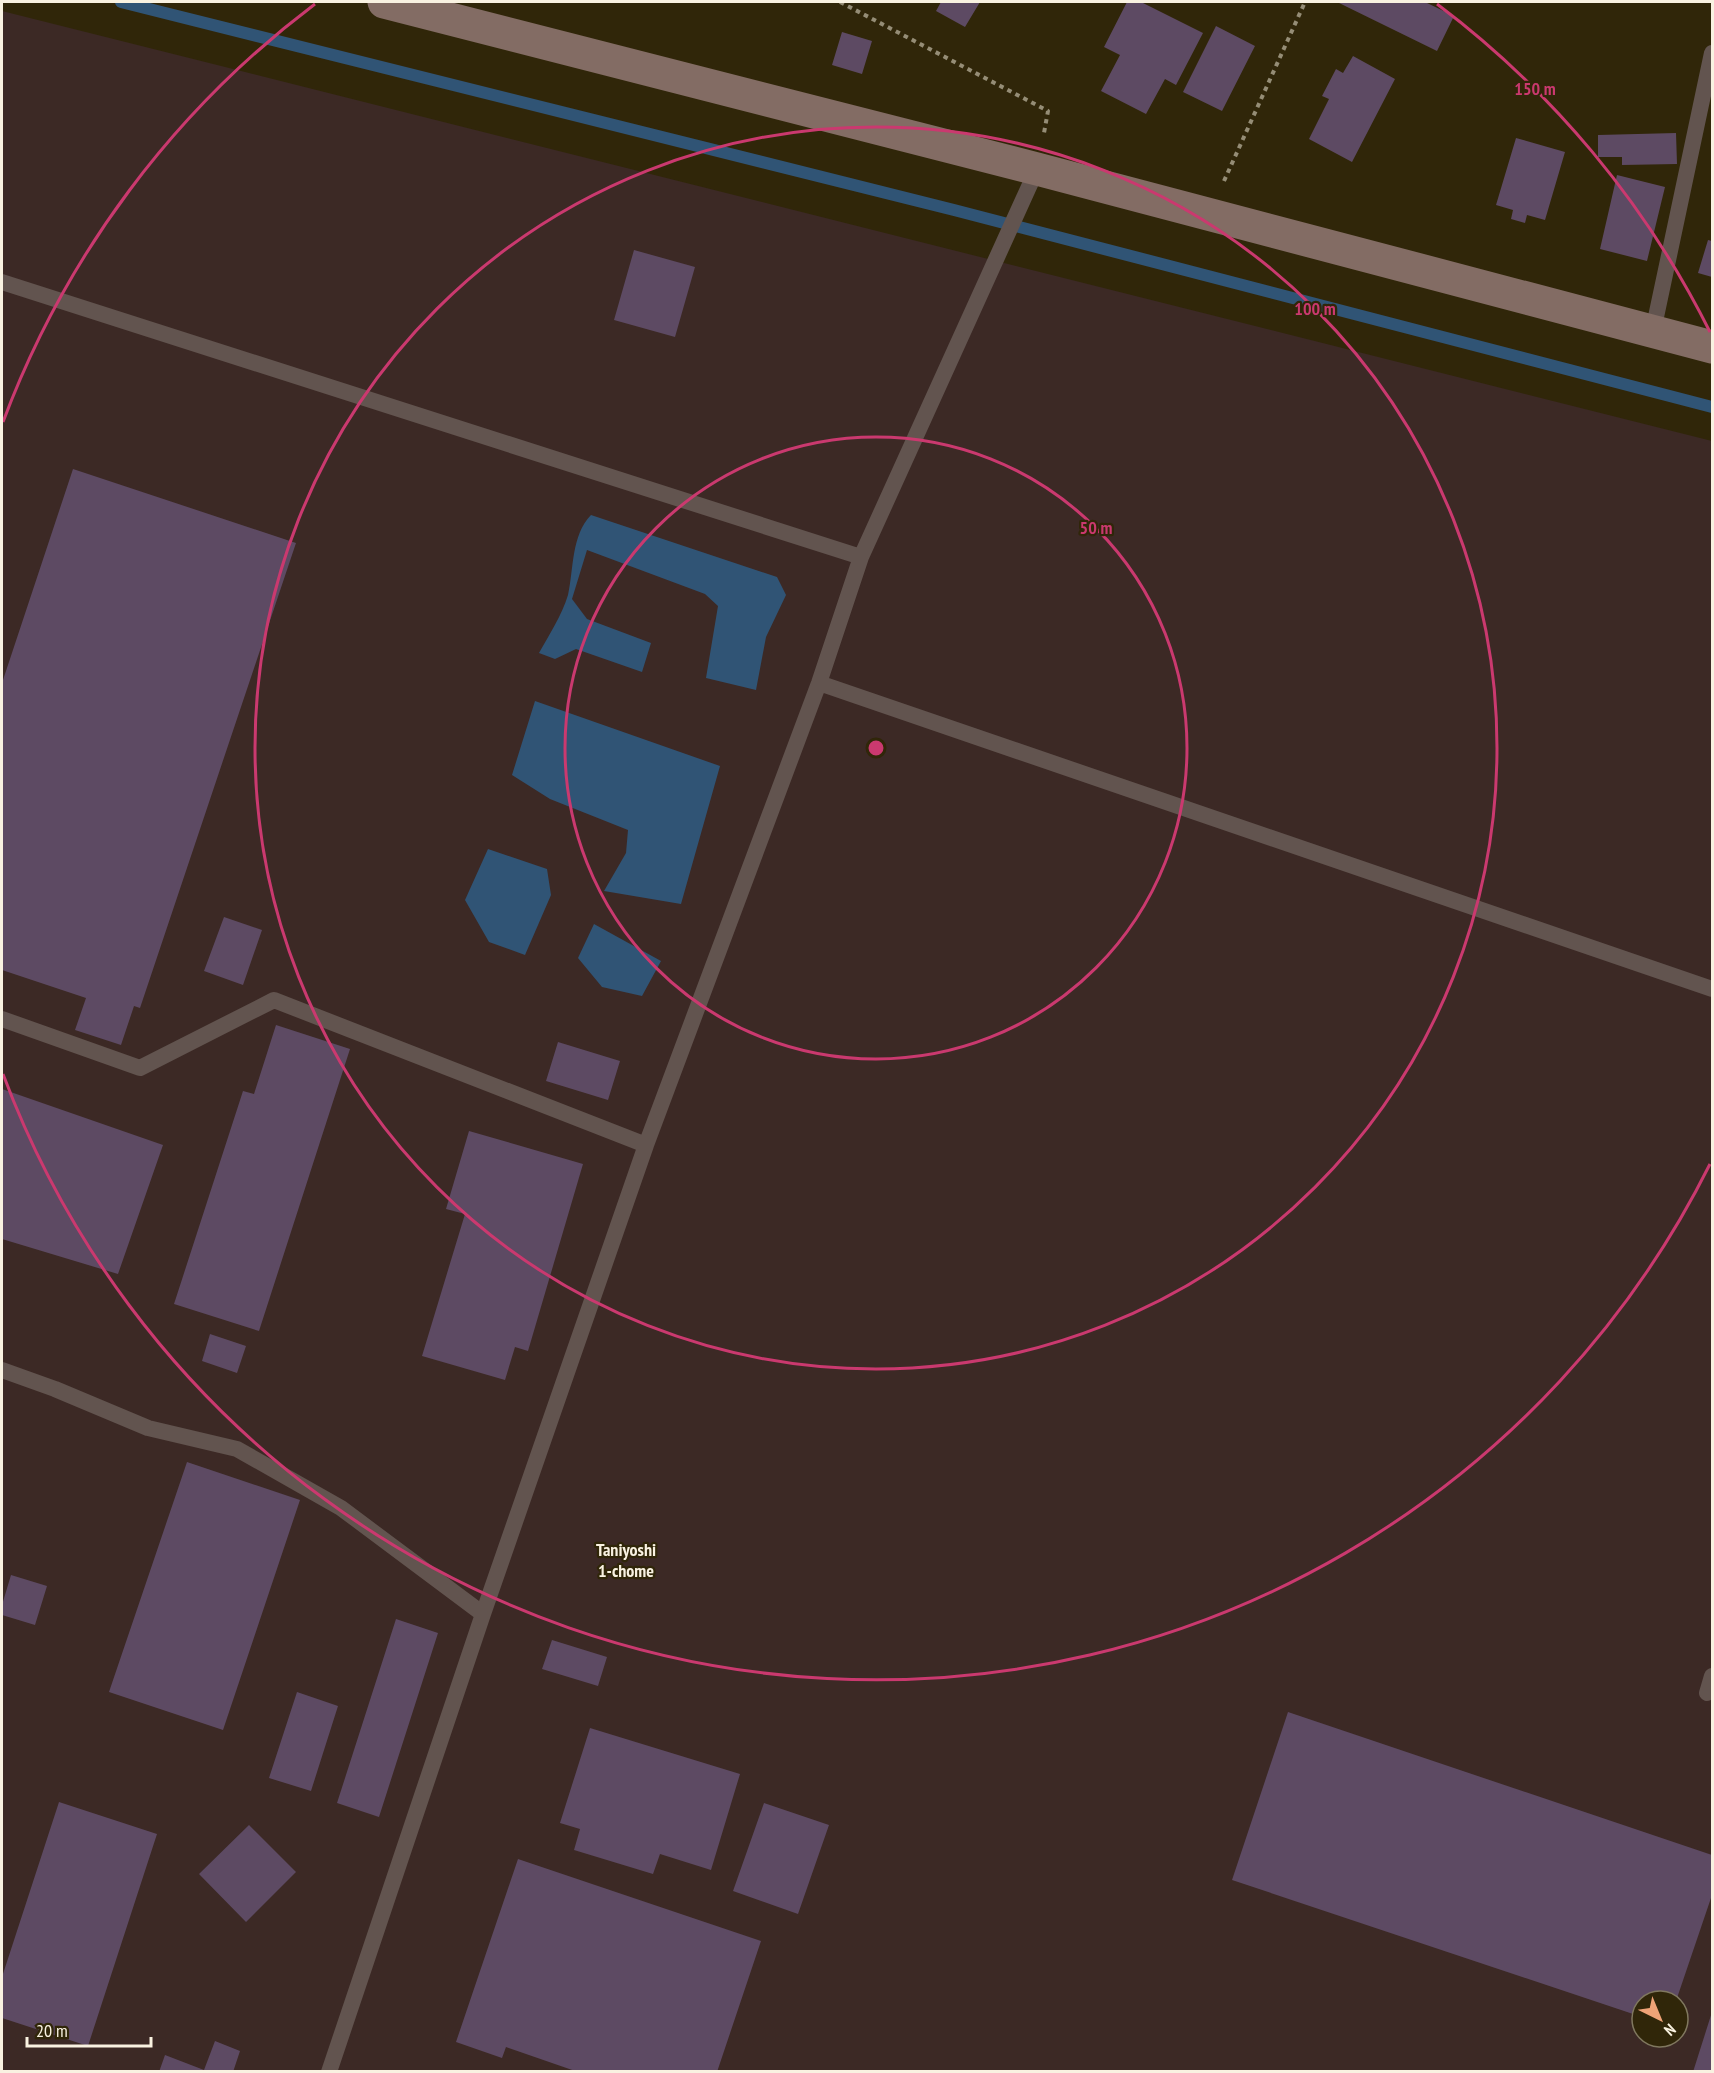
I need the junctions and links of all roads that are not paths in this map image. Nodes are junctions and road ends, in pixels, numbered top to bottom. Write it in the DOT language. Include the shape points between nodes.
graph roads {
  1 [pos="384,2"];
  2 [pos="1713,52"];
  3 [pos="1037,170"];
  4 [pos="2,282"];
  5 [pos="1653,331"];
  6 [pos="1713,347"];
  7 [pos="861,557"];
  8 [pos="819,683"];
  9 [pos="1713,989"];
  10 [pos="2,1019"];
  11 [pos="646,1145"];
  12 [pos="2,1370"];
  13 [pos="483,1614"];
  14 [pos="1713,1676"];
  15 [pos="1707,1693"];
  16 [pos="329,2072"];
  1 -- 3 [label="street"];
  2 -- 5 [label="lane"];
  3 -- 5 [label="street"];
  3 -- 7 [label="lane"];
  4 -- 7 [label="lane"];
  5 -- 6 [label="street"];
  7 -- 8 [label="lane"];
  8 -- 9 [label="lane"];
  8 -- 11 [label="lane"];
  10 -- 11 [label="lane" via="140,1068 274,1000"];
  11 -- 13 [label="lane"];
  12 -- 13 [label="lane" via="148,1428 237,1449 341,1508"];
  13 -- 16 [label="lane"];
  14 -- 15 [label="lane"];
}
